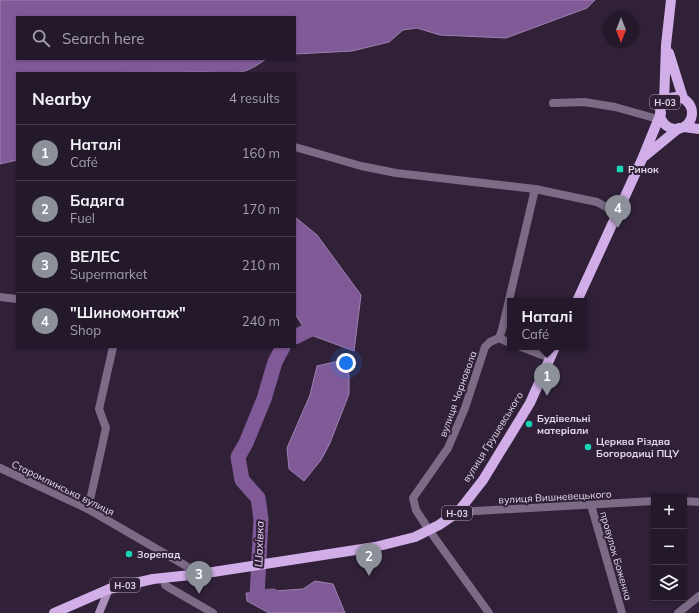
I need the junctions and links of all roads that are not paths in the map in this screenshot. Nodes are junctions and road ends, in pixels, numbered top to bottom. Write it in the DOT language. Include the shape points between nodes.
graph roads {
  1 [pos="671,0"];
  2 [pos="666,45"];
  3 [pos="686,102"];
  4 [pos="553,103"];
  5 [pos="664,103"];
  6 [pos="699,112"];
  7 [pos="660,116"];
  8 [pos="681,128"];
  9 [pos="699,129"];
  10 [pos="296,147"];
  11 [pos="643,157"];
  12 [pos="535,189"];
  13 [pos="617,213"];
  14 [pos="0,298"];
  15 [pos="509,298"];
  16 [pos="578,298"];
  17 [pos="16,299"];
  18 [pos="507,309"];
  19 [pos="499,338"];
  20 [pos="507,342"];
  21 [pos="113,348"];
  22 [pos="529,350"];
  23 [pos="554,350"];
  24 [pos="550,358"];
  25 [pos="0,468"];
  26 [pos="651,501"];
  27 [pos="687,501"];
  28 [pos="699,502"];
  29 [pos="591,504"];
  30 [pos="88,509"];
  31 [pos="458,512"];
  32 [pos="429,530"];
  33 [pos="200,574"];
  34 [pos="164,578"];
  35 [pos="108,588"];
  36 [pos="699,596"];
  37 [pos="54,613"];
  38 [pos="99,613"];
  39 [pos="213,613"];
  40 [pos="489,613"];
  41 [pos="622,613"];
  42 [pos="678,613"];
  1 -- 2 [label="main road, Н-03"];
  2 -- 3 [label="main road, Н-03"];
  2 -- 5 [label="main road, Н-03"];
  3 -- 5 [label="main road, Н-03" via="673,98"];
  3 -- 6 [label="main road"];
  3 -- 8 [label="main road, Н-03" via="692,115 691,120"];
  4 -- 7 [label="street" via="584,102"];
  5 -- 7 [label="main road, Н-03"];
  7 -- 8 [label="main road, Н-03" via="664,123 673,128"];
  7 -- 11 [label="main road, Н-03"];
  8 -- 9 [label="main road"];
  8 -- 11 [label="main road, Н-03"];
  10 -- 12 [label="street" via="360,166 396,173"];
  11 -- 13 [label="main road, Н-03"];
  12 -- 13 [label="street" via="597,202"];
  12 -- 15 [label="street"];
  13 -- 16 [label="main road, Н-03"];
  14 -- 17 [label="street"];
  18 -- 19 [label="street"];
  19 -- 20 [label="street"];
  19 -- 32 [label="street, вулиця Чорновола" via="485,348 465,408 448,448 413,498 416,510"];
  21 -- 30 [label="street" via="99,409 106,428"];
  22 -- 24 [label="street"];
  23 -- 24 [label="main road, вулиця Грушевського / Н-03"];
  24 -- 31 [label="main road, вулиця Грушевського / Н-03" via="530,403 507,442 483,480"];
  25 -- 30 [label="street, Старомлинська вулиця"];
  26 -- 29 [label="street, вулиця Вишневецького"];
  27 -- 28 [label="street"];
  29 -- 31 [label="street, вулиця Вишневецького"];
  29 -- 41 [label="street, провулок Боженка"];
  30 -- 33 [label="street, Старомлинська вулиця"];
  31 -- 32 [label="main road, вулиця Грушевського / Н-03"];
  32 -- 33 [label="main road, вулиця Грушевського / Н-03" via="415,537 375,547"];
  32 -- 40 [label="street"];
  33 -- 34 [label="main road, Н-03"];
  34 -- 35 [label="main road, Н-03"];
  34 -- 39 [label="street" via="165,585"];
  35 -- 37 [label="main road, Н-03"];
  35 -- 38 [label="main road"];
  36 -- 42 [label="street"];
}
